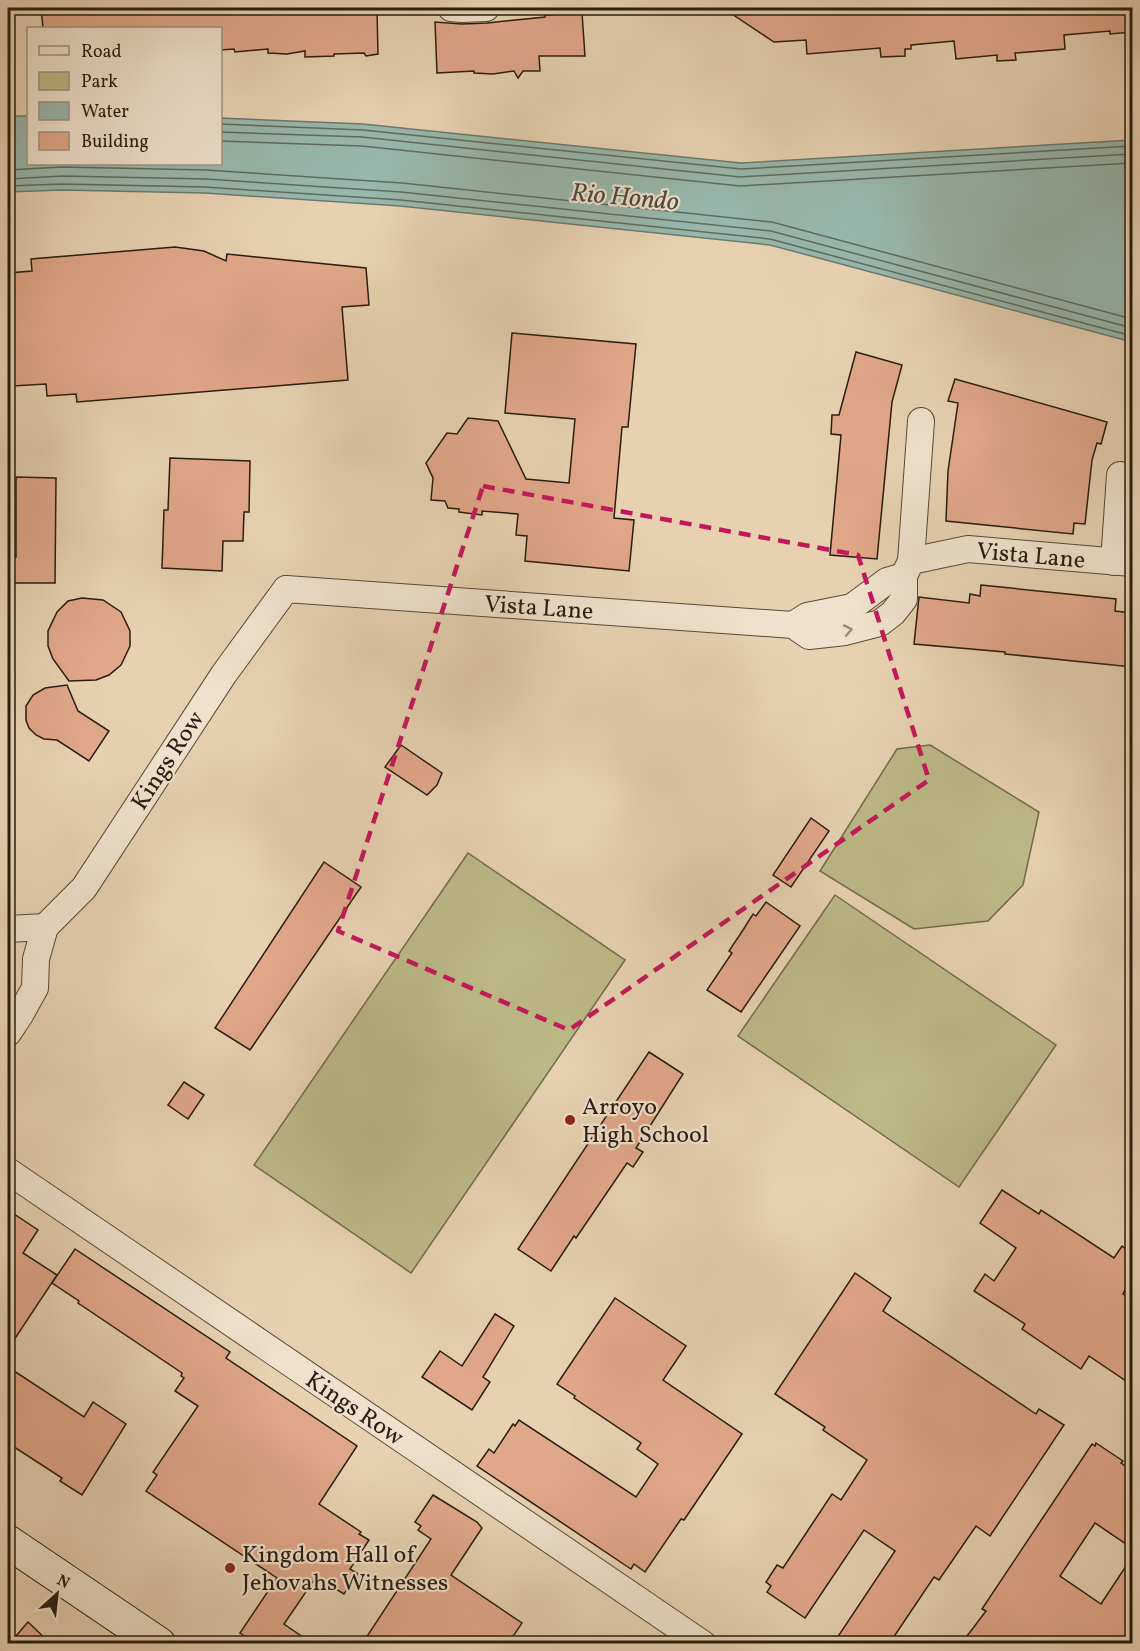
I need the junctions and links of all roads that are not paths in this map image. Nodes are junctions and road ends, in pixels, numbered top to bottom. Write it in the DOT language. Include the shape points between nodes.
graph roads {
  1 [pos="451,8"];
  2 [pos="486,8"];
  3 [pos="921,421"];
  4 [pos="1120,475"];
  5 [pos="1123,562"];
  6 [pos="908,569"];
  7 [pos="286,589"];
  8 [pos="45,927"];
  9 [pos="8,929"];
  10 [pos="8,1033"];
  11 [pos="8,1171"];
  12 [pos="8,1542"];
  13 [pos="159,1644"];
  14 [pos="702,1644"];
  1 -- 2 [label="street"];
  3 -- 6 [label="street"];
  4 -- 5 [label="street"];
  5 -- 6 [label="street, Vista Lane" via="968,549"];
  6 -- 7 [label="street, Vista Lane" via="904,599 880,623 809,636 793,625"];
  7 -- 8 [label="street, Kings Row" via="224,674 84,888"];
  8 -- 9 [label="street"];
  8 -- 10 [label="street, Kings Row" via="36,959 34,988"];
  11 -- 14 [label="street, Kings Row"];
  12 -- 13 [label="main road"];
}
